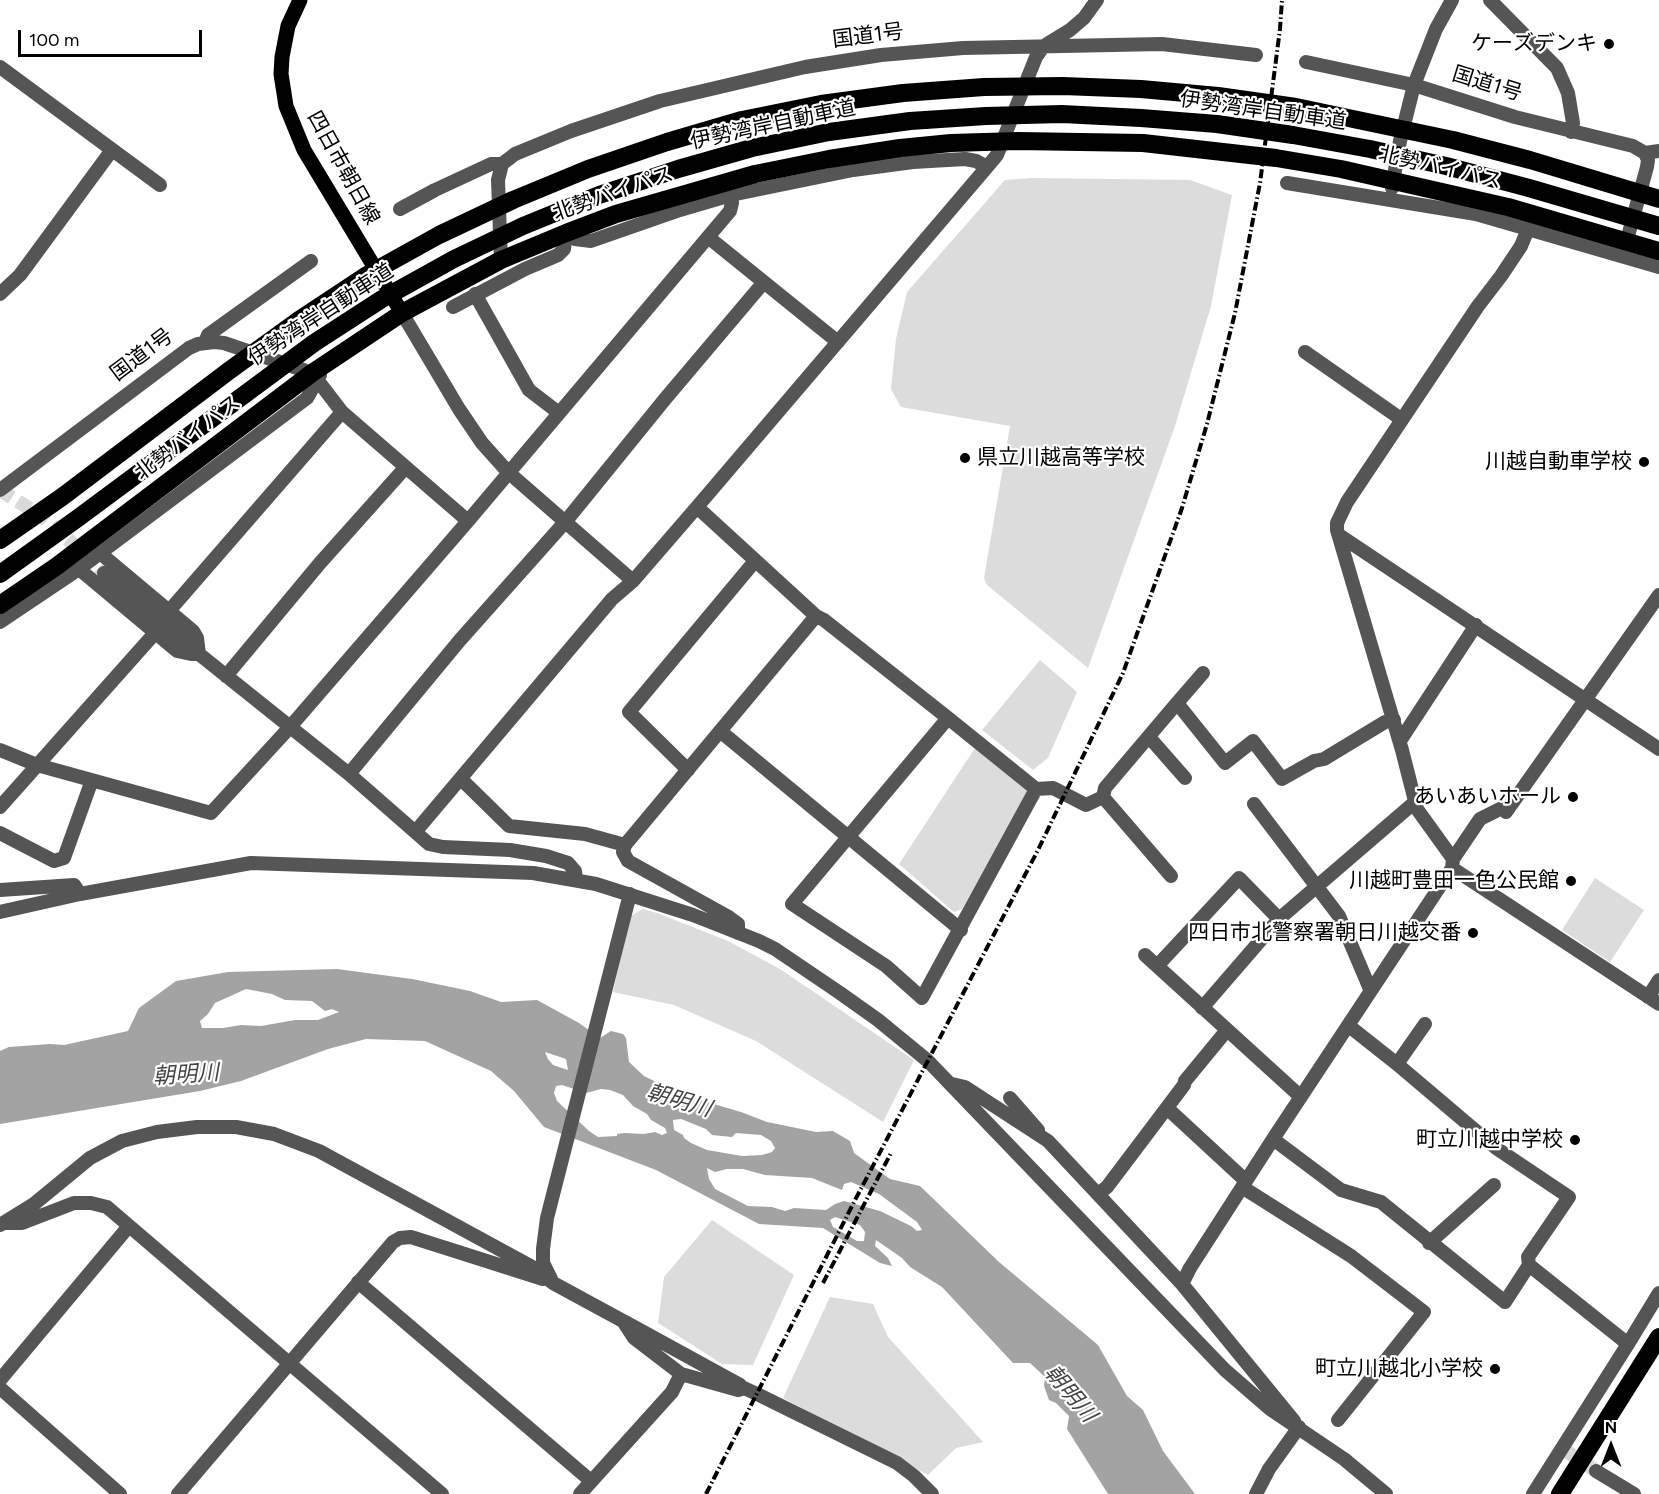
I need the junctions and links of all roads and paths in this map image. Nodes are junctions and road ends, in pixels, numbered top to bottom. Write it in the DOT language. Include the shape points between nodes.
graph roads {
  1 [pos="300,0"];
  2 [pos="1097,0"];
  3 [pos="1452,0"];
  4 [pos="1490,0"];
  5 [pos="1044,46"];
  6 [pos="1256,55"];
  7 [pos="1306,62"];
  8 [pos="0,67"];
  9 [pos="1414,85"];
  10 [pos="1571,132"];
  11 [pos="112,150"];
  12 [pos="1652,152"];
  13 [pos="502,164"];
  14 [pos="987,167"];
  15 [pos="1287,183"];
  16 [pos="160,185"];
  17 [pos="731,195"];
  18 [pos="1389,199"];
  19 [pos="1659,199"];
  20 [pos="400,209"];
  21 [pos="1659,226"];
  22 [pos="1528,229"];
  23 [pos="566,233"];
  24 [pos="708,237"];
  25 [pos="1627,240"];
  26 [pos="591,241"];
  27 [pos="1659,250"];
  28 [pos="558,255"];
  29 [pos="501,260"];
  30 [pos="311,261"];
  31 [pos="1659,267"];
  32 [pos="764,282"];
  33 [pos="0,294"];
  34 [pos="475,294"];
  35 [pos="453,307"];
  36 [pos="402,313"];
  37 [pos="206,342"];
  38 [pos="838,342"];
  39 [pos="1305,352"];
  40 [pos="315,377"];
  41 [pos="342,412"];
  42 [pos="559,413"];
  43 [pos="1401,418"];
  44 [pos="405,468"];
  45 [pos="508,472"];
  46 [pos="2,485"];
  47 [pos="697,507"];
  48 [pos="468,521"];
  49 [pos="566,521"];
  50 [pos="1339,535"];
  51 [pos="0,540"];
  52 [pos="100,553"];
  53 [pos="755,561"];
  54 [pos="79,568"];
  55 [pos="104,573"];
  56 [pos="0,574"];
  57 [pos="633,581"];
  58 [pos="1659,595"];
  59 [pos="0,604"];
  60 [pos="169,611"];
  61 [pos="816,616"];
  62 [pos="0,622"];
  63 [pos="1476,625"];
  64 [pos="155,633"];
  65 [pos="199,654"];
  66 [pos="1203,673"];
  67 [pos="226,676"];
  68 [pos="1585,700"];
  69 [pos="1177,703"];
  70 [pos="948,718"];
  71 [pos="1394,720"];
  72 [pos="290,727"];
  73 [pos="720,731"];
  74 [pos="1149,737"];
  75 [pos="1400,741"];
  76 [pos="1659,749"];
  77 [pos="0,750"];
  78 [pos="37,765"];
  79 [pos="688,770"];
  80 [pos="349,774"];
  81 [pos="1185,778"];
  82 [pos="461,779"];
  83 [pos="92,780"];
  84 [pos="1036,789"];
  85 [pos="1103,797"];
  86 [pos="1415,802"];
  87 [pos="1254,804"];
  88 [pos="0,807"];
  89 [pos="416,831"];
  90 [pos="0,833"];
  91 [pos="848,837"];
  92 [pos="625,845"];
  93 [pos="1453,863"];
  94 [pos="1171,876"];
  95 [pos="576,880"];
  96 [pos="1317,888"];
  97 [pos="0,890"];
  98 [pos="80,894"];
  99 [pos="630,894"];
  100 [pos="0,912"];
  101 [pos="1279,919"];
  102 [pos="961,930"];
  103 [pos="738,933"];
  104 [pos="1145,955"];
  105 [pos="1157,966"];
  106 [pos="1659,980"];
  107 [pos="1370,989"];
  108 [pos="1654,1001"];
  109 [pos="1202,1008"];
  110 [pos="1425,1024"];
  111 [pos="1349,1026"];
  112 [pos="1227,1030"];
  113 [pos="1397,1064"];
  114 [pos="950,1083"];
  115 [pos="1301,1097"];
  116 [pos="1010,1098"];
  117 [pos="1167,1108"];
  118 [pos="1273,1139"];
  119 [pos="1048,1141"];
  120 [pos="1244,1184"];
  121 [pos="1494,1185"];
  122 [pos="1098,1194"];
  123 [pos="2,1224"];
  124 [pos="129,1226"];
  125 [pos="1429,1243"];
  126 [pos="1529,1265"];
  127 [pos="358,1282"];
  128 [pos="553,1283"];
  129 [pos="1182,1284"];
  130 [pos="1659,1293"];
  131 [pos="623,1321"];
  132 [pos="1659,1337"];
  133 [pos="1628,1344"];
  134 [pos="289,1364"];
  135 [pos="681,1374"];
  136 [pos="0,1380"];
  137 [pos="0,1388"];
  138 [pos="744,1388"];
  139 [pos="1338,1420"];
  140 [pos="1299,1427"];
  141 [pos="1596,1470"];
  142 [pos="591,1481"];
  143 [pos="120,1494"];
  144 [pos="178,1494"];
  145 [pos="442,1494"];
  146 [pos="580,1494"];
  147 [pos="932,1494"];
  148 [pos="1256,1494"];
  149 [pos="1386,1494"];
  150 [pos="1533,1494"];
  151 [pos="1560,1494"];
  152 [pos="1634,1494"];
  1 -- 36 [label="main road, 四日市朝日線" via="288,26 282,57 286,106 304,150"];
  2 -- 5 [label="street" via="1084,18"];
  3 -- 9 [label="street" via="1436,28"];
  4 -- 10 [label="street" via="1557,68 1568,93"];
  5 -- 6 [label="street, 国道1号" via="1162,44"];
  5 -- 13 [label="street, 国道1号" via="881,55 735,82 660,101 583,127 515,154"];
  5 -- 14 [label="street" via="997,154"];
  7 -- 9 [label="street, 国道1号"];
  8 -- 11 [label="street"];
  9 -- 10 [label="street, 国道1号"];
  9 -- 18 [label="street"];
  10 -- 12 [label="street, 国道1号"];
  11 -- 16 [label="street"];
  11 -- 33 [label="street" via="20,275"];
  12 -- 25 [label="street"];
  13 -- 20 [label="street, 国道1号" via="491,164"];
  13 -- 29 [label="street" via="498,180"];
  14 -- 17 [label="street" via="965,159 913,162"];
  14 -- 38 [label="street"];
  15 -- 18 [label="street"];
  17 -- 24 [label="street" via="730,211"];
  17 -- 26 [label="street"];
  18 -- 22 [label="street" via="1476,214"];
  19 -- 51 [label="highway, 伊勢湾岸自動車道" via="1453,140 1296,107 1141,89 1040,86 903,93 742,120 588,168 439,235 367,275 299,320"];
  21 -- 56 [label="highway, 伊勢湾岸自動車道" via="1529,188 1370,149 1293,135 1163,120 1062,114 975,116 829,132 752,148 678,168 544,217 454,259 382,299 314,343"];
  22 -- 31 [label="street"];
  22 -- 43 [label="street" via="1501,276"];
  23 -- 25 [label="highway, 北勢バイパス" via="626,211 754,174 829,159 951,143 1081,141 1205,149 1341,169 1508,207"];
  23 -- 26 [label="street"];
  23 -- 28 [label="street" via="564,249"];
  23 -- 29 [label="highway, 北勢バイパス"];
  24 -- 32 [label="street"];
  24 -- 42 [label="street"];
  25 -- 27 [label="highway, 北勢バイパス"];
  26 -- 28 [label="street"];
  28 -- 34 [label="street"];
  29 -- 36 [label="highway, 北勢バイパス"];
  30 -- 37 [label="street, 国道1号" via="208,335"];
  32 -- 38 [label="street"];
  32 -- 49 [label="street"];
  34 -- 35 [label="street"];
  34 -- 42 [label="street" via="529,390"];
  36 -- 40 [label="highway, 北勢バイパス" via="329,361"];
  36 -- 45 [label="street" via="459,409"];
  37 -- 40 [label="street" via="224,343"];
  37 -- 46 [label="street, 国道1号" via="189,348"];
  38 -- 47 [label="street"];
  39 -- 43 [label="street"];
  40 -- 41 [label="street"];
  40 -- 52 [label="street" via="307,398"];
  40 -- 59 [label="highway, 北勢バイパス"];
  41 -- 44 [label="street"];
  41 -- 60 [label="street"];
  42 -- 45 [label="street"];
  43 -- 50 [label="street" via="1347,502 1337,523"];
  44 -- 48 [label="street"];
  44 -- 67 [label="street"];
  45 -- 48 [label="street"];
  45 -- 49 [label="street"];
  47 -- 53 [label="street"];
  47 -- 57 [label="street"];
  48 -- 72 [label="street"];
  49 -- 57 [label="street"];
  49 -- 80 [label="street" via="459,640"];
  50 -- 63 [label="street"];
  50 -- 71 [label="street"];
  52 -- 54 [label="street"];
  52 -- 60 [label="street"];
  53 -- 61 [label="street"];
  53 -- 79 [label="street" via="629,712"];
  54 -- 62 [label="street"];
  54 -- 64 [label="street"];
  55 -- 65 [label="street"];
  57 -- 82 [label="street" via="612,600"];
  58 -- 68 [label="street"];
  60 -- 65 [label="street" via="193,632"];
  61 -- 70 [label="street"];
  61 -- 73 [label="street"];
  63 -- 68 [label="street"];
  63 -- 75 [label="street"];
  64 -- 65 [label="street" via="177,651"];
  64 -- 78 [label="street"];
  65 -- 67 [label="street"];
  66 -- 69 [label="street"];
  67 -- 72 [label="street"];
  68 -- 76 [label="street"];
  68 -- 93 [label="street" via="1509,808 1480,819"];
  69 -- 71 [label="street" via="1225,763 1253,741 1282,779"];
  69 -- 74 [label="street"];
  70 -- 84 [label="street"];
  70 -- 91 [label="street"];
  71 -- 75 [label="street"];
  72 -- 80 [label="street"];
  72 -- 83 [label="street" via="211,813"];
  73 -- 79 [label="street"];
  73 -- 91 [label="street"];
  74 -- 81 [label="street"];
  74 -- 85 [label="street" via="1105,788"];
  75 -- 86 [label="street"];
  77 -- 78 [label="street"];
  78 -- 83 [label="street"];
  78 -- 88 [label="street"];
  79 -- 92 [label="street"];
  80 -- 89 [label="street"];
  82 -- 89 [label="street"];
  82 -- 92 [label="street" via="509,826 585,834"];
  83 -- 90 [label="street" via="64,858 54,861"];
  84 -- 85 [label="street" via="1053,788 1086,806"];
  84 -- 102 [label="street"];
  85 -- 94 [label="street"];
  86 -- 93 [label="street"];
  86 -- 96 [label="street"];
  87 -- 96 [label="street"];
  89 -- 95 [label="street" via="429,844 443,847 510,850 568,863"];
  91 -- 102 [label="street"];
  91 -- 102 [label="street" via="792,904 886,966 922,998"];
  92 -- 103 [label="street" via="623,852 628,861 727,916 738,924"];
  93 -- 107 [label="street"];
  93 -- 108 [label="street"];
  95 -- 98 [label="street" via="533,873 251,863"];
  95 -- 99 [label="street"];
  96 -- 101 [label="street"];
  96 -- 107 [label="street" via="1339,916"];
  97 -- 98 [label="street" via="74,885"];
  98 -- 100 [label="street"];
  99 -- 103 [label="street"];
  99 -- 128 [label="street" via="553,1188 543,1249 543,1263"];
  101 -- 105 [label="street" via="1239,878"];
  101 -- 109 [label="street"];
  103 -- 114 [label="street" via="775,949 840,993 912,1047"];
  104 -- 105 [label="street"];
  105 -- 109 [label="street"];
  106 -- 108 [label="street"];
  107 -- 111 [label="street"];
  109 -- 112 [label="street"];
  110 -- 113 [label="street"];
  111 -- 113 [label="street"];
  111 -- 115 [label="street"];
  112 -- 115 [label="street"];
  112 -- 117 [label="street"];
  113 -- 126 [label="street" via="1496,1148 1569,1197 1528,1257"];
  114 -- 119 [label="street" via="965,1087"];
  114 -- 140 [label="street" via="1225,1371 1270,1409"];
  115 -- 118 [label="street"];
  116 -- 119 [label="street"];
  117 -- 120 [label="street"];
  117 -- 122 [label="street" via="1107,1188"];
  118 -- 120 [label="street"];
  118 -- 125 [label="street" via="1341,1190 1381,1202"];
  119 -- 122 [label="street"];
  120 -- 129 [label="street"];
  120 -- 139 [label="street" via="1351,1256 1424,1312"];
  121 -- 125 [label="street"];
  122 -- 129 [label="street"];
  123 -- 124 [label="street" via="22,1222 82,1203 107,1207"];
  123 -- 128 [label="street" via="90,1158 122,1141 197,1127 236,1127 274,1134 319,1151 534,1268"];
  124 -- 134 [label="street"];
  124 -- 136 [label="street"];
  125 -- 126 [label="street" via="1505,1302"];
  126 -- 133 [label="street"];
  127 -- 128 [label="street" via="393,1242 411,1237"];
  127 -- 134 [label="street"];
  127 -- 142 [label="street"];
  128 -- 131 [label="street"];
  129 -- 140 [label="street"];
  130 -- 133 [label="street"];
  131 -- 135 [label="street" via="634,1338"];
  131 -- 138 [label="street"];
  132 -- 151 [label="highway"];
  133 -- 150 [label="street"];
  134 -- 144 [label="street"];
  134 -- 145 [label="street"];
  135 -- 138 [label="street" via="738,1390"];
  135 -- 142 [label="street" via="672,1392"];
  137 -- 143 [label="street"];
  138 -- 147 [label="street" via="876,1451 914,1476"];
  140 -- 148 [label="street"];
  140 -- 149 [label="street"];
  141 -- 152 [label="street"];
  142 -- 146 [label="street"];
}
